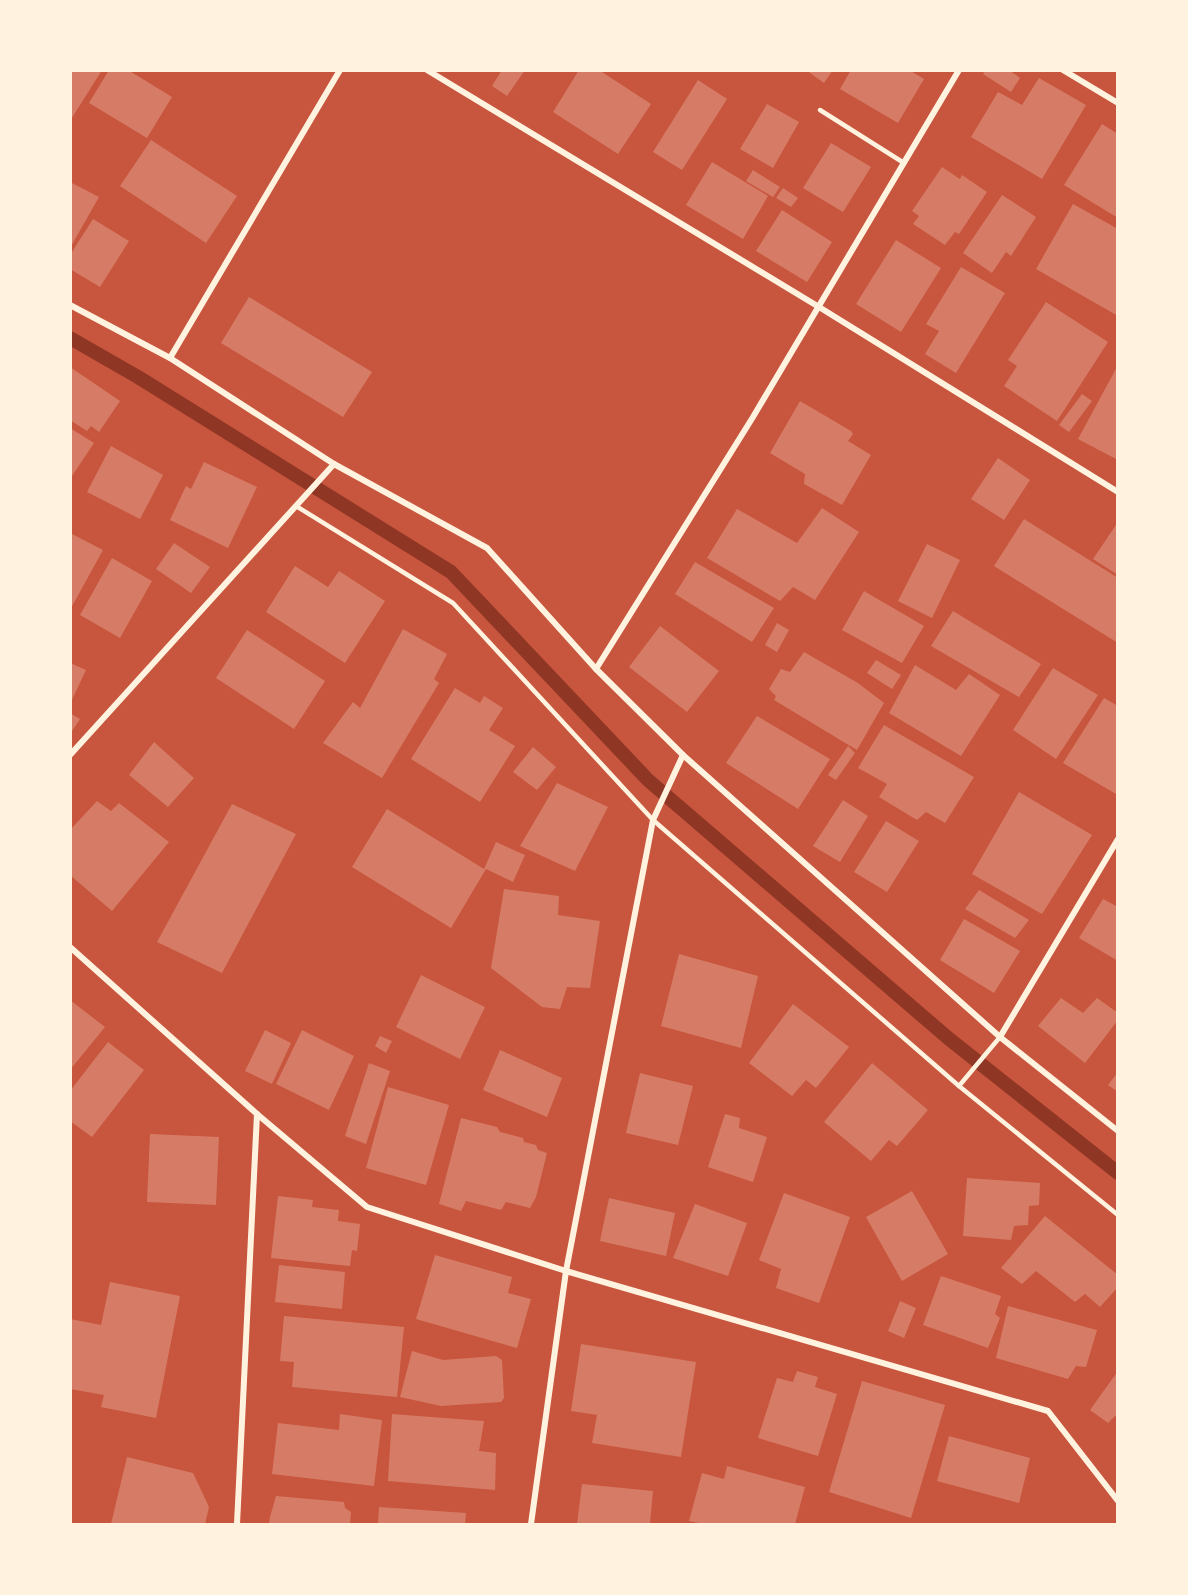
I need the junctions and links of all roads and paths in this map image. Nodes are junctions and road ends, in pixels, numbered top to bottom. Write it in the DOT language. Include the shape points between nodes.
graph roads {
  1 [pos="340,70"];
  2 [pos="427,70"];
  3 [pos="959,70"];
  4 [pos="1063,70"];
  5 [pos="1118,103"];
  6 [pos="820,110"];
  7 [pos="904,163"];
  8 [pos="70,305"];
  9 [pos="819,307"];
  10 [pos="170,358"];
  11 [pos="334,464"];
  12 [pos="1118,492"];
  13 [pos="296,506"];
  14 [pos="596,669"];
  15 [pos="70,755"];
  16 [pos="682,755"];
  17 [pos="653,820"];
  18 [pos="1118,839"];
  19 [pos="70,948"];
  20 [pos="1000,1037"];
  21 [pos="959,1086"];
  22 [pos="257,1114"];
  23 [pos="1118,1131"];
  24 [pos="1118,1215"];
  25 [pos="566,1271"];
  26 [pos="1118,1501"];
  27 [pos="237,1524"];
  28 [pos="531,1524"];
  1 -- 10 [label="street"];
  2 -- 9 [label="street"];
  3 -- 7 [label="street"];
  4 -- 5 [label="street"];
  6 -- 7 [label="lane"];
  7 -- 9 [label="street"];
  8 -- 10 [label="street"];
  9 -- 12 [label="street"];
  9 -- 14 [label="street"];
  10 -- 11 [label="street"];
  11 -- 13 [label="street"];
  11 -- 14 [label="street" via="487,548"];
  13 -- 15 [label="street"];
  13 -- 17 [label="lane" via="453,603"];
  14 -- 16 [label="street"];
  16 -- 17 [label="street"];
  16 -- 20 [label="street"];
  17 -- 21 [label="lane"];
  17 -- 25 [label="street"];
  18 -- 20 [label="street"];
  19 -- 22 [label="street"];
  20 -- 21 [label="lane"];
  20 -- 23 [label="street"];
  21 -- 24 [label="lane"];
  22 -- 25 [label="street" via="367,1207"];
  22 -- 27 [label="street"];
  25 -- 26 [label="street" via="1048,1411"];
  25 -- 28 [label="street"];
}
